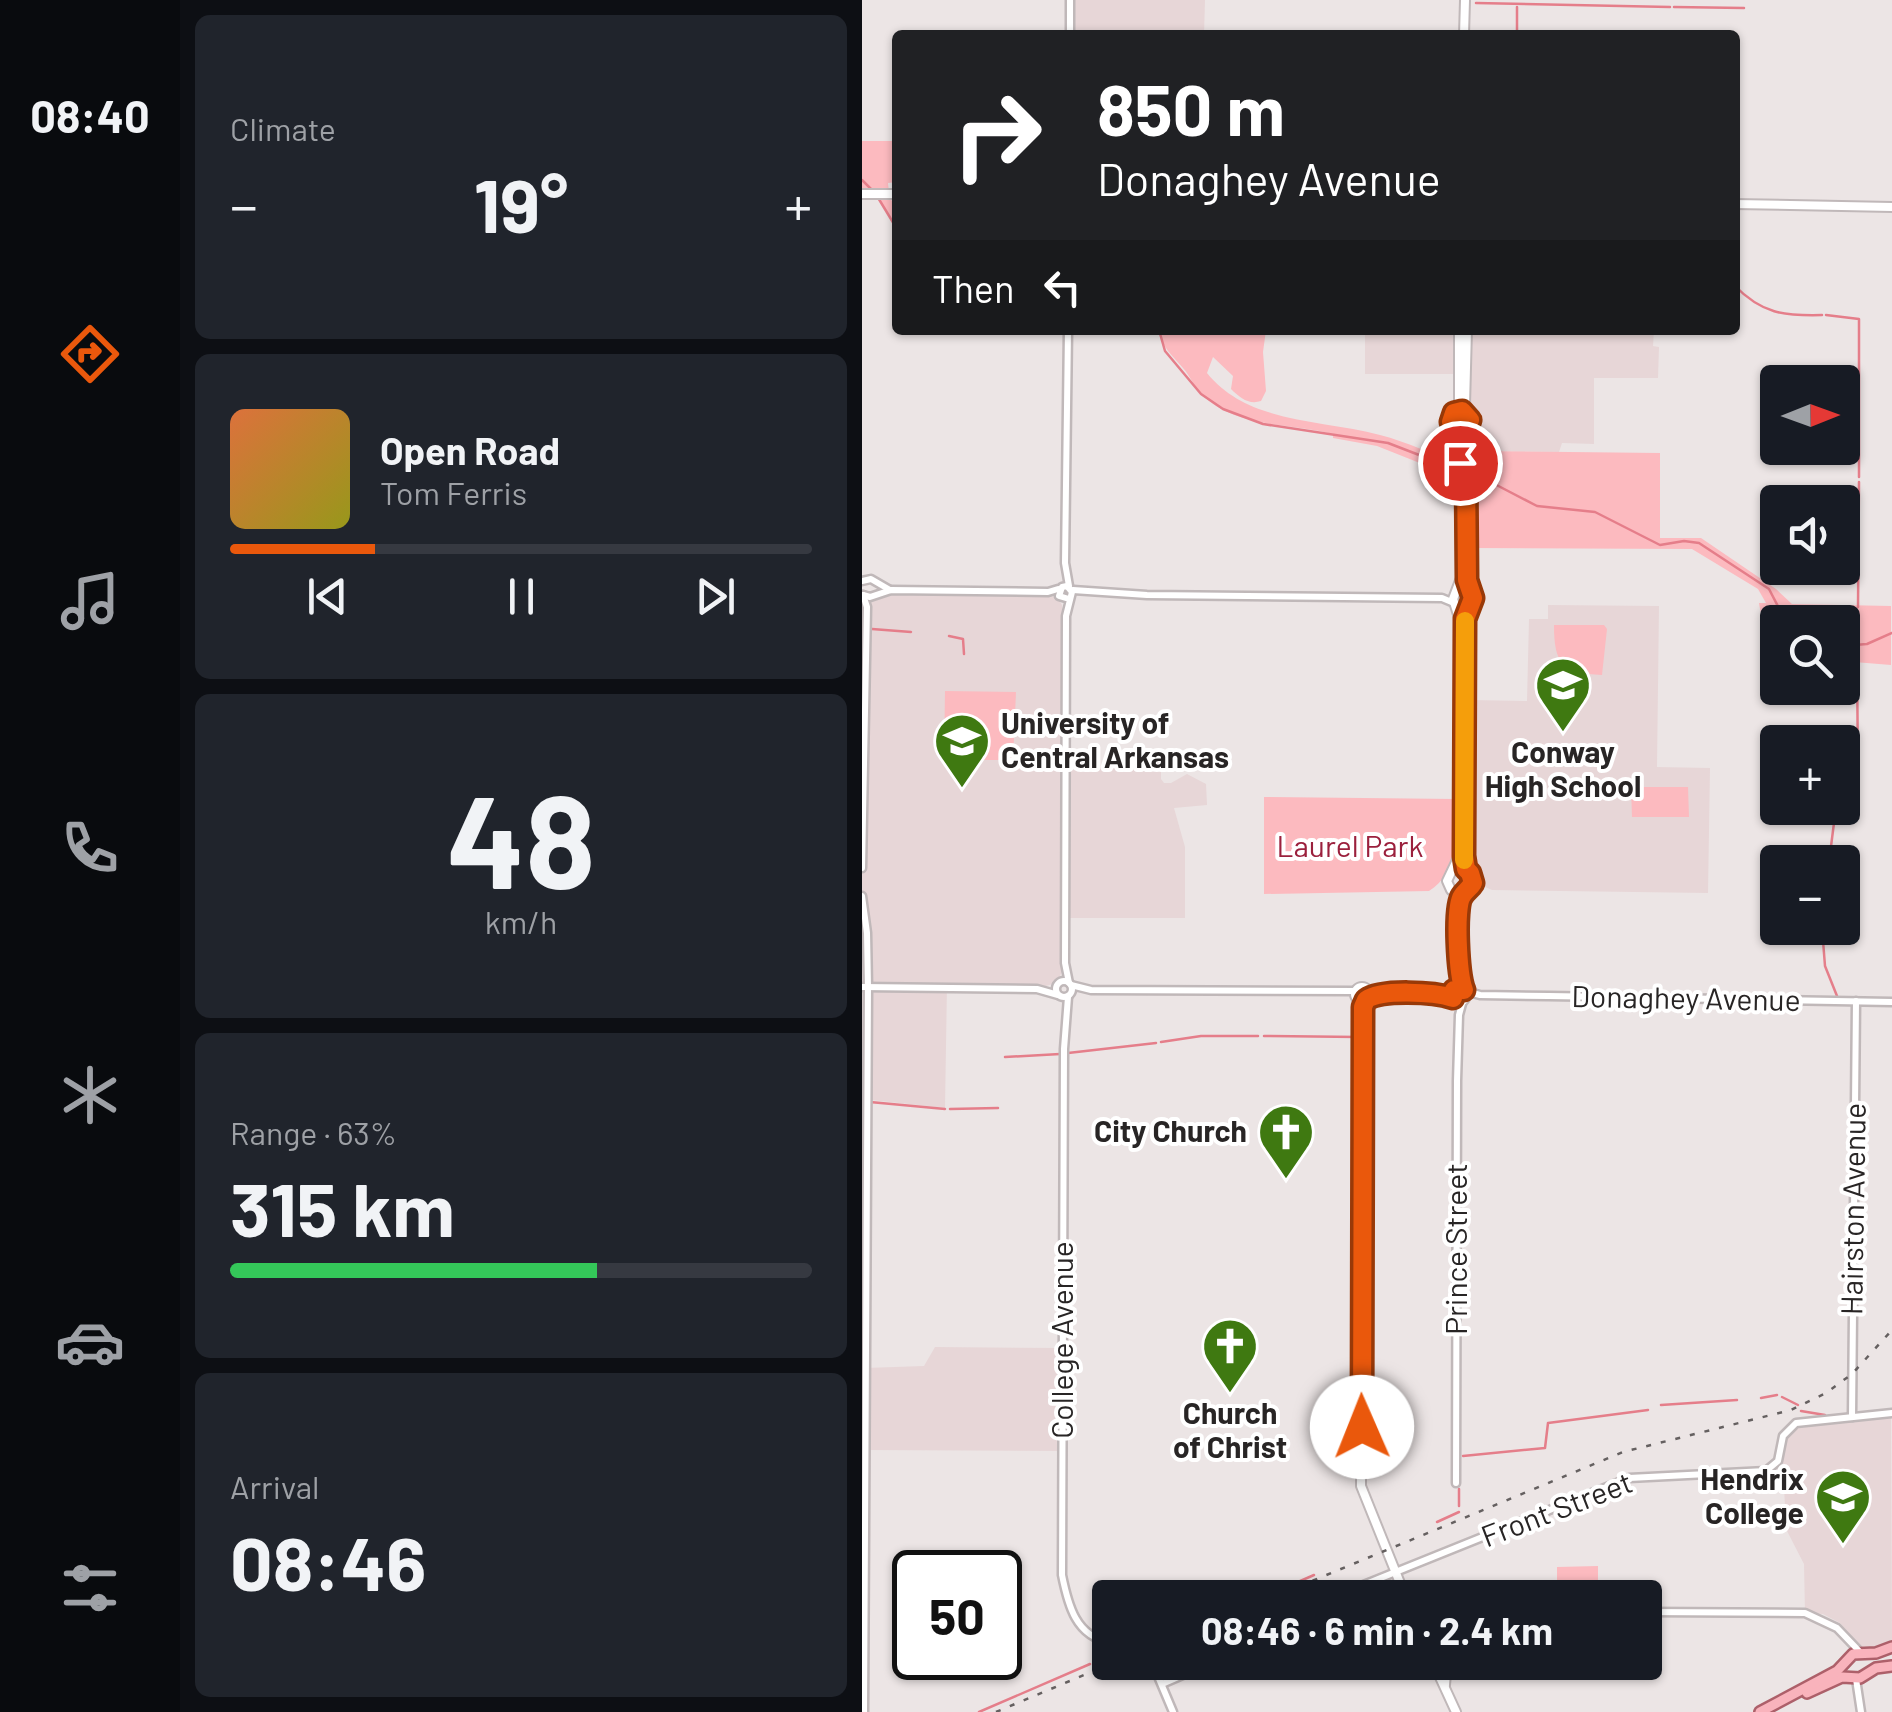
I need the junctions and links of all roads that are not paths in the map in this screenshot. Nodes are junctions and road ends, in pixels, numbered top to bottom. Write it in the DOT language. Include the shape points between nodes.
graph roads {
  1 [pos="1070,0"];
  2 [pos="1465,0"];
  3 [pos="1070,30"];
  4 [pos="1464,30"];
  5 [pos="1740,204"];
  6 [pos="1892,207"];
  7 [pos="1068,335"];
  8 [pos="1462,335"];
  9 [pos="1464,335"];
  10 [pos="1459,353"];
  11 [pos="1467,369"];
  12 [pos="1454,413"];
  13 [pos="1467,413"];
  14 [pos="1466,429"];
  15 [pos="1455,430"];
  16 [pos="1463,468"];
  17 [pos="1463,480"];
  18 [pos="862,581"];
  19 [pos="876,584"];
  20 [pos="891,590"];
  21 [pos="1470,591"];
  22 [pos="1456,592"];
  23 [pos="1065,593"];
  24 [pos="868,595"];
  25 [pos="1442,598"];
  26 [pos="1456,605"];
  27 [pos="1469,606"];
  28 [pos="1460,649"];
  29 [pos="1465,687"];
  30 [pos="1459,710"];
  31 [pos="1465,736"];
  32 [pos="1462,793"];
  33 [pos="862,868"];
  34 [pos="1466,869"];
  35 [pos="1453,870"];
  36 [pos="1460,893"];
  37 [pos="862,896"];
  38 [pos="1065,963"];
  39 [pos="1058,983"];
  40 [pos="1070,984"];
  41 [pos="865,988"];
  42 [pos="1037,990"];
  43 [pos="1091,990"];
  44 [pos="1459,994"];
  45 [pos="1064,996"];
  46 [pos="1362,996"];
  47 [pos="1856,1001"];
  48 [pos="1892,1002"];
  49 [pos="1892,1413"];
  50 [pos="1852,1417"];
  51 [pos="1456,1483"];
  52 [pos="1395,1573"];
  53 [pos="1377,1580"];
  54 [pos="1398,1580"];
  55 [pos="1662,1612"];
  56 [pos="1844,1634"];
  57 [pos="1092,1637"];
  58 [pos="1892,1647"];
  59 [pos="1863,1653"];
  60 [pos="1847,1661"];
  61 [pos="1892,1666"];
  62 [pos="1869,1673"];
  63 [pos="1854,1677"];
  64 [pos="1160,1680"];
  65 [pos="1171,1680"];
  66 [pos="1442,1680"];
  67 [pos="1446,1680"];
  68 [pos="1162,1684"];
  69 [pos="1446,1689"];
  70 [pos="1860,1694"];
  71 [pos="1780,1702"];
  72 [pos="864,1712"];
  73 [pos="1173,1712"];
  74 [pos="1456,1712"];
  75 [pos="1760,1712"];
  76 [pos="1861,1712"];
  1 -- 3 [label="street"];
  2 -- 4 [label="main road"];
  5 -- 6 [label="main road"];
  7 -- 23 [label="street"];
  8 -- 10 [label="main road"];
  9 -- 11 [label="main road"];
  10 -- 11 [label="main road"];
  10 -- 12 [label="main road"];
  11 -- 13 [label="main road"];
  12 -- 13 [label="main road"];
  12 -- 15 [label="main road"];
  13 -- 14 [label="main road"];
  14 -- 15 [label="main road"];
  14 -- 16 [label="main road"];
  15 -- 16 [label="main road"];
  16 -- 17 [label="main road"];
  17 -- 21 [label="main road"];
  17 -- 22 [label="main road"];
  18 -- 19 [label="street"];
  19 -- 20 [label="street"];
  19 -- 24 [label="street"];
  20 -- 23 [label="street"];
  20 -- 24 [label="street"];
  21 -- 22 [label="main road"];
  21 -- 27 [label="main road"];
  22 -- 25 [label="street"];
  22 -- 26 [label="main road"];
  23 -- 25 [label="street"];
  23 -- 38 [label="street"];
  24 -- 33 [label="street"];
  25 -- 26 [label="street"];
  26 -- 27 [label="main road"];
  26 -- 28 [label="main road"];
  27 -- 29 [label="main road"];
  28 -- 29 [label="main road"];
  28 -- 30 [label="main road"];
  29 -- 31 [label="main road"];
  30 -- 31 [label="main road"];
  30 -- 32 [label="main road"];
  31 -- 32 [label="main road"];
  32 -- 34 [label="main road"];
  32 -- 35 [label="main road"];
  34 -- 35 [label="main road"];
  34 -- 36 [label="main road" via="1473,883"];
  35 -- 36 [label="main road" via="1448,881"];
  36 -- 44 [label="main road, Prince Street"];
  37 -- 41 [label="street"];
  38 -- 39 [label="street"];
  38 -- 40 [label="street"];
  39 -- 40 [label="street, Donaghey Avenue"];
  39 -- 42 [label="street, Donaghey Avenue"];
  39 -- 45 [label="street"];
  40 -- 43 [label="street, Donaghey Avenue"];
  40 -- 45 [label="street"];
  41 -- 42 [label="street, Donaghey Avenue"];
  41 -- 72 [label="street"];
  42 -- 45 [label="street, Donaghey Avenue"];
  43 -- 45 [label="street, Donaghey Avenue"];
  43 -- 46 [label="street, Donaghey Avenue"];
  44 -- 46 [label="main road, Donaghey Avenue"];
  44 -- 47 [label="street, Donaghey Avenue"];
  44 -- 51 [label="street, Prince Street"];
  45 -- 57 [label="street, College Avenue" via="1062,1576 1078,1625"];
  46 -- 52 [label="main road" via="1361,1486"];
  47 -- 48 [label="street, Donaghey Avenue"];
  47 -- 50 [label="street, Hairston Avenue"];
  49 -- 50 [label="street"];
  50 -- 52 [label="street, Front Street" via="1787,1429 1776,1465 1766,1471 1629,1478"];
  52 -- 53 [label="street, Front Street"];
  52 -- 54 [label="main road"];
  55 -- 56 [label="street" via="1806,1613"];
  56 -- 59 [label="street"];
  56 -- 60 [label="street"];
  58 -- 59 [label="main road"];
  59 -- 60 [label="main road"];
  59 -- 62 [label="main road" via="1871,1660"];
  60 -- 63 [label="main road"];
  60 -- 71 [label="main road"];
  61 -- 62 [label="main road"];
  62 -- 63 [label="main road"];
  62 -- 70 [label="street"];
  63 -- 70 [label="street"];
  63 -- 71 [label="main road"];
  64 -- 68 [label="street"];
  65 -- 68 [label="street"];
  66 -- 69 [label="main road"];
  67 -- 69 [label="main road"];
  68 -- 73 [label="street"];
  69 -- 74 [label="main road"];
  70 -- 76 [label="street"];
  71 -- 75 [label="main road"];
}
